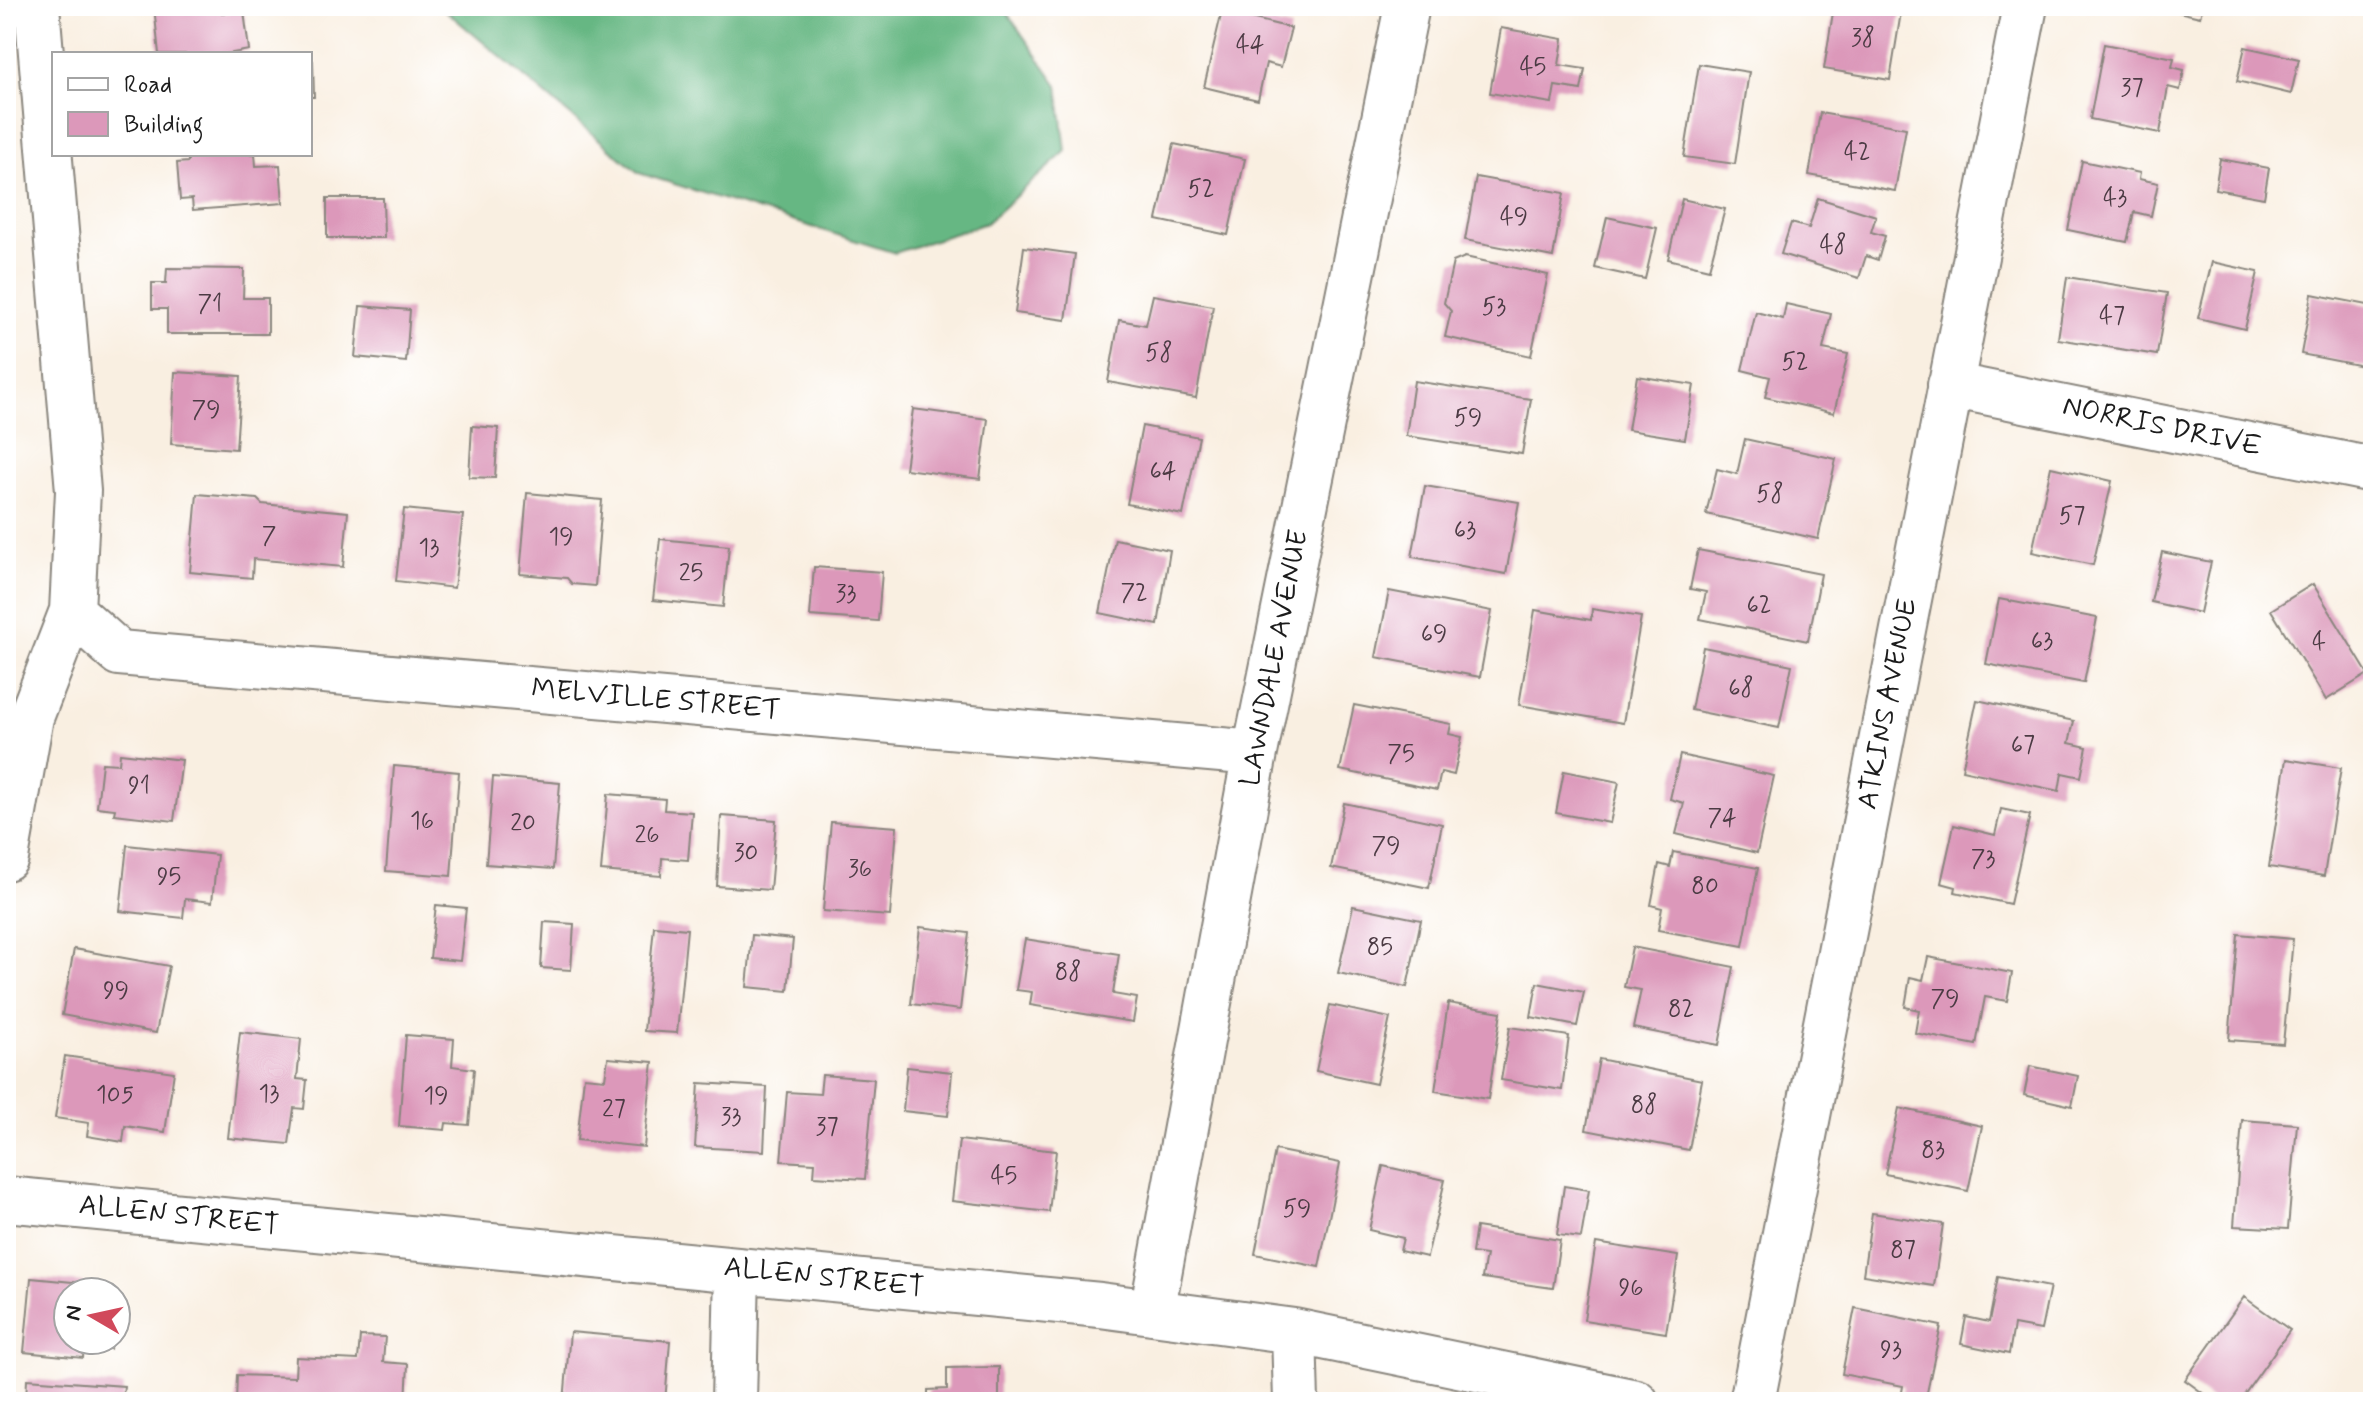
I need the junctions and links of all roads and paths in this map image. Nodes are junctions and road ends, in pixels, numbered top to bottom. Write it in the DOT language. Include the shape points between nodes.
graph roads {
  1 [pos="37,6"];
  2 [pos="1407,6"];
  3 [pos="2025,6"];
  4 [pos="1950,385"];
  5 [pos="2373,470"];
  6 [pos="72,611"];
  7 [pos="1255,753"];
  8 [pos="6,858"];
  9 [pos="6,1199"];
  10 [pos="737,1270"];
  11 [pos="1152,1312"];
  12 [pos="1294,1331"];
  13 [pos="734,1402"];
  14 [pos="1296,1402"];
  15 [pos="1636,1402"];
  16 [pos="1752,1402"];
  1 -- 6 [label="street" via="78,491"];
  2 -- 7 [label="street, LAWNDALE AVENUE"];
  3 -- 4 [label="street, ATKINS AVENUE"];
  4 -- 5 [label="street, NORRIS DRIVE"];
  4 -- 16 [label="street, ATKINS AVENUE"];
  6 -- 7 [label="street, MELVILLE STREET" via="119,653"];
  6 -- 8 [label="street" via="31,717"];
  7 -- 11 [label="street, LAWNDALE AVENUE"];
  9 -- 10 [label="street, ALLEN STREET"];
  10 -- 11 [label="street, ALLEN STREET"];
  10 -- 13 [label="street"];
  11 -- 12 [label="street, ALLEN STREET"];
  12 -- 14 [label="street"];
  12 -- 15 [label="street, ALLEN STREET"];
}
